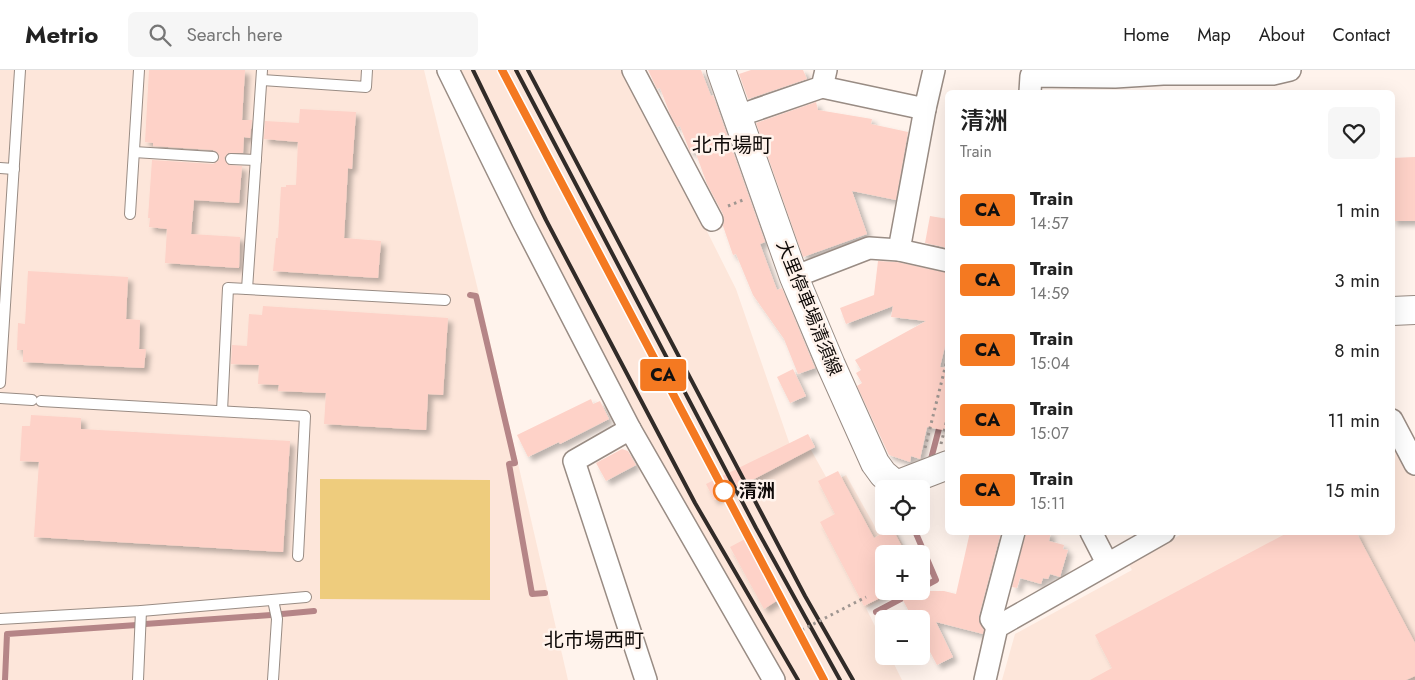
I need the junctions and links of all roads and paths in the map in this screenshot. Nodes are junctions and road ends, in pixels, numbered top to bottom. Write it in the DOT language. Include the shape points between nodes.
graph roads {
  1 [pos="20,70"];
  2 [pos="139,70"];
  3 [pos="367,70"];
  4 [pos="448,70"];
  5 [pos="633,70"];
  6 [pos="721,70"];
  7 [pos="934,70"];
  8 [pos="1290,70"];
  9 [pos="1115,74"];
  10 [pos="262,75"];
  11 [pos="824,78"];
  12 [pos="1030,90"];
  13 [pos="925,109"];
  14 [pos="738,116"];
  15 [pos="134,152"];
  16 [pos="213,157"];
  17 [pos="231,158"];
  18 [pos="256,160"];
  19 [pos="0,168"];
  20 [pos="14,169"];
  21 [pos="764,192"];
  22 [pos="130,214"];
  23 [pos="710,217"];
  24 [pos="899,250"];
  25 [pos="945,260"];
  26 [pos="794,277"];
  27 [pos="3,281"];
  28 [pos="247,289"];
  29 [pos="445,300"];
  30 [pos="1415,310"];
  31 [pos="1395,311"];
  32 [pos="945,368"];
  33 [pos="0,382"];
  34 [pos="0,398"];
  35 [pos="222,411"];
  36 [pos="1395,426"];
  37 [pos="630,429"];
  38 [pos="1415,464"];
  39 [pos="945,466"];
  40 [pos="918,477"];
  41 [pos="1013,535"];
  42 [pos="1092,535"];
  43 [pos="1159,535"];
  44 [pos="298,556"];
  45 [pos="1107,564"];
  46 [pos="306,597"];
  47 [pos="866,597"];
  48 [pos="273,600"];
  49 [pos="141,611"];
  50 [pos="0,619"];
  51 [pos="997,627"];
  52 [pos="796,633"];
  53 [pos="138,680"];
  54 [pos="273,680"];
  55 [pos="646,680"];
  56 [pos="774,680"];
  57 [pos="985,680"];
  1 -- 20 [label="lane"];
  2 -- 15 [label="lane"];
  3 -- 10 [label="lane" via="366,86"];
  4 -- 37 [label="street"];
  5 -- 23 [label="street"];
  6 -- 14 [label="main road, 大里停車場清須線"];
  7 -- 13 [label="street"];
  8 -- 9 [label="street" via="1272,74"];
  9 -- 12 [label="street" via="1031,76"];
  10 -- 18 [label="lane"];
  11 -- 13 [label="street"];
  11 -- 14 [label="street"];
  13 -- 24 [label="street"];
  14 -- 21 [label="main road, 大里停車場清須線"];
  15 -- 16 [label="lane"];
  15 -- 22 [label="lane"];
  17 -- 18 [label="lane"];
  18 -- 28 [label="lane"];
  19 -- 20 [label="lane"];
  20 -- 27 [label="lane"];
  21 -- 23 [label="path"];
  21 -- 26 [label="main road, 大里停車場清須線"];
  24 -- 25 [label="street"];
  24 -- 26 [label="street" via="868,248"];
  26 -- 40 [label="main road, 大里停車場清須線" via="875,463 896,485"];
  27 -- 33 [label="lane"];
  28 -- 29 [label="lane"];
  28 -- 35 [label="lane" via="228,288"];
  30 -- 31 [label="main road"];
  32 -- 40 [label="path"];
  34 -- 35 [label="lane"];
  35 -- 44 [label="lane" via="305,416"];
  36 -- 38 [label="street"];
  37 -- 55 [label="street" via="574,461"];
  37 -- 56 [label="street"];
  39 -- 40 [label="main road, 大里停車場清須線"];
  41 -- 51 [label="street" via="991,619"];
  42 -- 45 [label="street"];
  43 -- 45 [label="street"];
  45 -- 51 [label="street"];
  46 -- 48 [label="lane"];
  47 -- 52 [label="path, bridge"];
  48 -- 49 [label="lane"];
  48 -- 54 [label="lane" via="277,619"];
  49 -- 50 [label="lane"];
  49 -- 53 [label="lane"];
  51 -- 57 [label="street"];
}
